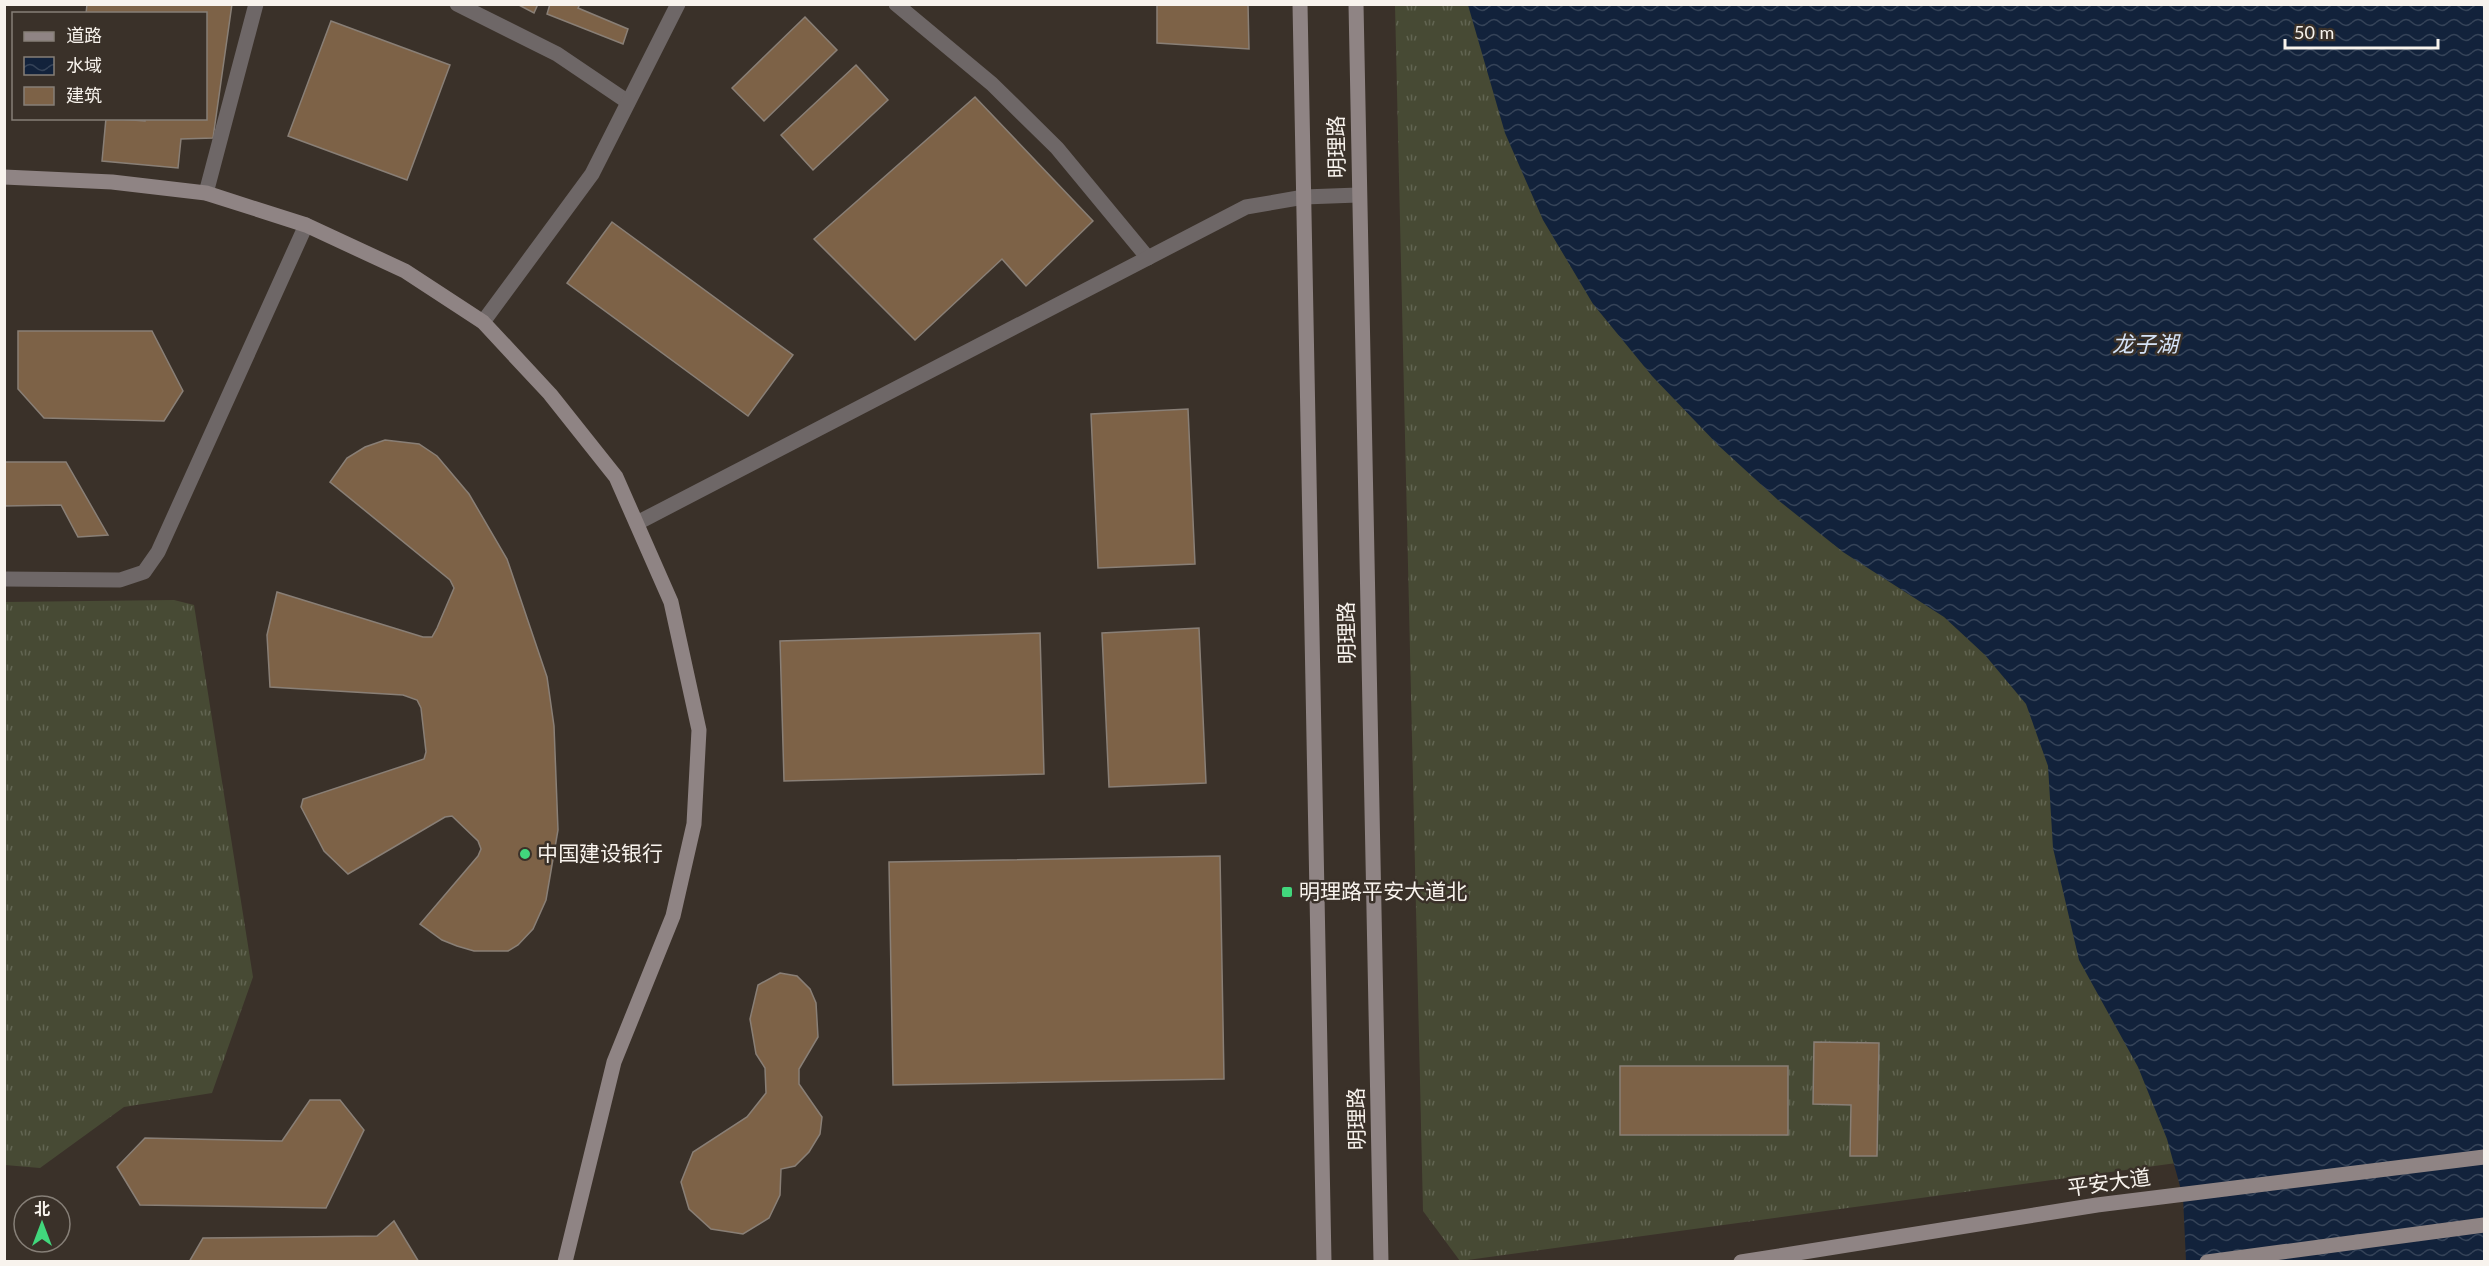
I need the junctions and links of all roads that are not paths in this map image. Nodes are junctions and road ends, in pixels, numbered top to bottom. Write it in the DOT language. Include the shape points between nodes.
graph roads {
  1 [pos="256,4"];
  2 [pos="458,4"];
  3 [pos="678,4"];
  4 [pos="896,4"];
  5 [pos="1300,4"];
  6 [pos="1356,4"];
  7 [pos="628,102"];
  8 [pos="4,177"];
  9 [pos="207,193"];
  10 [pos="1359,195"];
  11 [pos="1304,197"];
  12 [pos="306,225"];
  13 [pos="1149,258"];
  14 [pos="483,322"];
  15 [pos="637,523"];
  16 [pos="4,579"];
  17 [pos="2484,1157"];
  18 [pos="2484,1225"];
  19 [pos="565,1262"];
  20 [pos="1324,1262"];
  21 [pos="1381,1262"];
  22 [pos="1741,1262"];
  23 [pos="2207,1262"];
  1 -- 9 [label="street"];
  2 -- 7 [label="street" via="557,54"];
  3 -- 7 [label="street"];
  4 -- 13 [label="street" via="992,84 1057,148"];
  5 -- 11 [label="main road, 明理路"];
  6 -- 10 [label="main road, 明理路"];
  7 -- 14 [label="street" via="592,174"];
  8 -- 9 [label="main road" via="112,182"];
  9 -- 12 [label="main road"];
  10 -- 11 [label="street"];
  10 -- 21 [label="main road, 明理路"];
  11 -- 13 [label="street" via="1246,207"];
  11 -- 20 [label="main road, 明理路"];
  12 -- 14 [label="main road" via="405,270"];
  12 -- 16 [label="street" via="158,552 144,572 120,580"];
  13 -- 15 [label="street"];
  14 -- 15 [label="main road" via="550,394 616,477"];
  15 -- 19 [label="main road" via="671,602 699,730 694,824 673,916 614,1062"];
  17 -- 22 [label="main road, 平安大道" via="2097,1205"];
  18 -- 23 [label="main road"];
}
